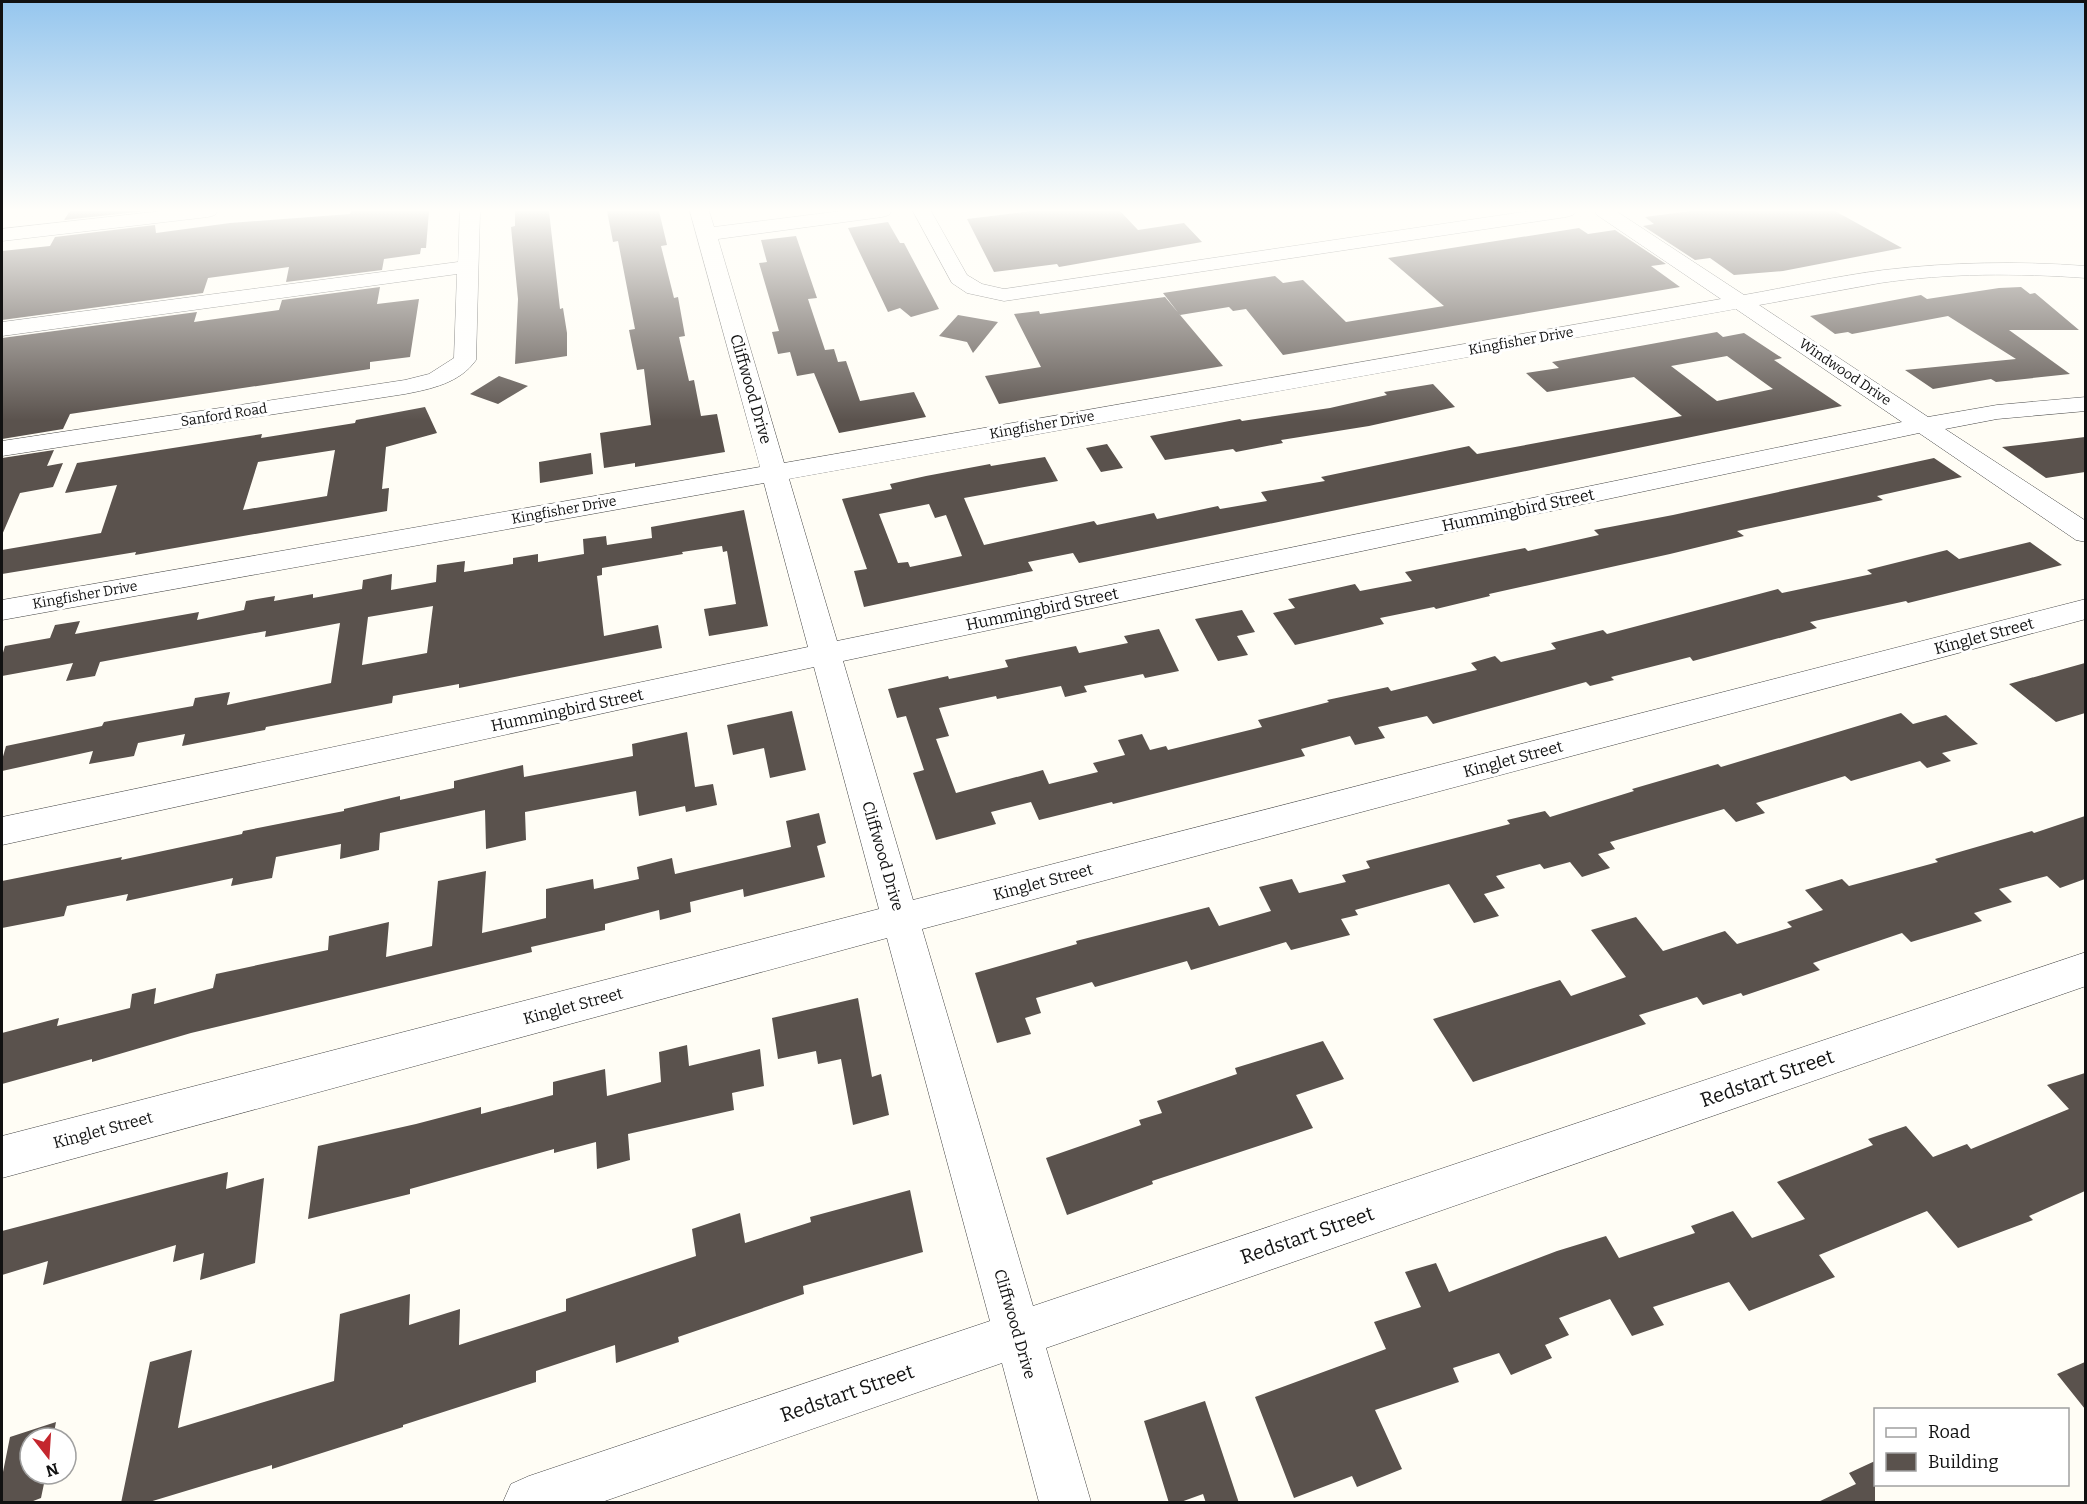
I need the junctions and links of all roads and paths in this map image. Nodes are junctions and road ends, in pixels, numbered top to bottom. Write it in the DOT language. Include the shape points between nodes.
graph roads {
  1 [pos="361,281"];
  2 [pos="467,281"];
  3 [pos="721,281"];
  4 [pos="961,281"];
  5 [pos="1105,281"];
  6 [pos="1710,281"];
  7 [pos="1858,281"];
  8 [pos="1741,302"];
  9 [pos="2,329"];
  10 [pos="2085,404"];
  11 [pos="1924,425"];
  12 [pos="2,449"];
  13 [pos="774,473"];
  14 [pos="2085,534"];
  15 [pos="2085,609"];
  16 [pos="2,610"];
  17 [pos="826,655"];
  18 [pos="2,831"];
  19 [pos="901,919"];
  20 [pos="2085,969"];
  21 [pos="2,1157"];
  22 [pos="1018,1334"];
  23 [pos="529,1503"];
  24 [pos="1065,1503"];
  1 -- 9 [label="street"];
  2 -- 12 [label="street, Sanford Road" via="465,360 446,376 415,386"];
  3 -- 13 [label="street, Cliffwood Drive"];
  4 -- 5 [label="street" via="996,294"];
  6 -- 8 [label="street, Windwood Drive"];
  7 -- 8 [label="street, Kingfisher Drive"];
  8 -- 11 [label="street, Windwood Drive"];
  8 -- 13 [label="street, Kingfisher Drive"];
  10 -- 11 [label="street, Hummingbird Street" via="1997,412"];
  11 -- 14 [label="street, Windwood Drive"];
  11 -- 17 [label="street, Hummingbird Street"];
  13 -- 16 [label="street, Kingfisher Drive"];
  13 -- 17 [label="street, Cliffwood Drive"];
  15 -- 19 [label="street, Kinglet Street"];
  17 -- 18 [label="street, Hummingbird Street"];
  17 -- 19 [label="street, Cliffwood Drive"];
  19 -- 21 [label="street, Kinglet Street"];
  19 -- 22 [label="street, Cliffwood Drive"];
  20 -- 22 [label="street, Redstart Street"];
  22 -- 23 [label="street, Redstart Street"];
  22 -- 24 [label="street, Cliffwood Drive"];
}
